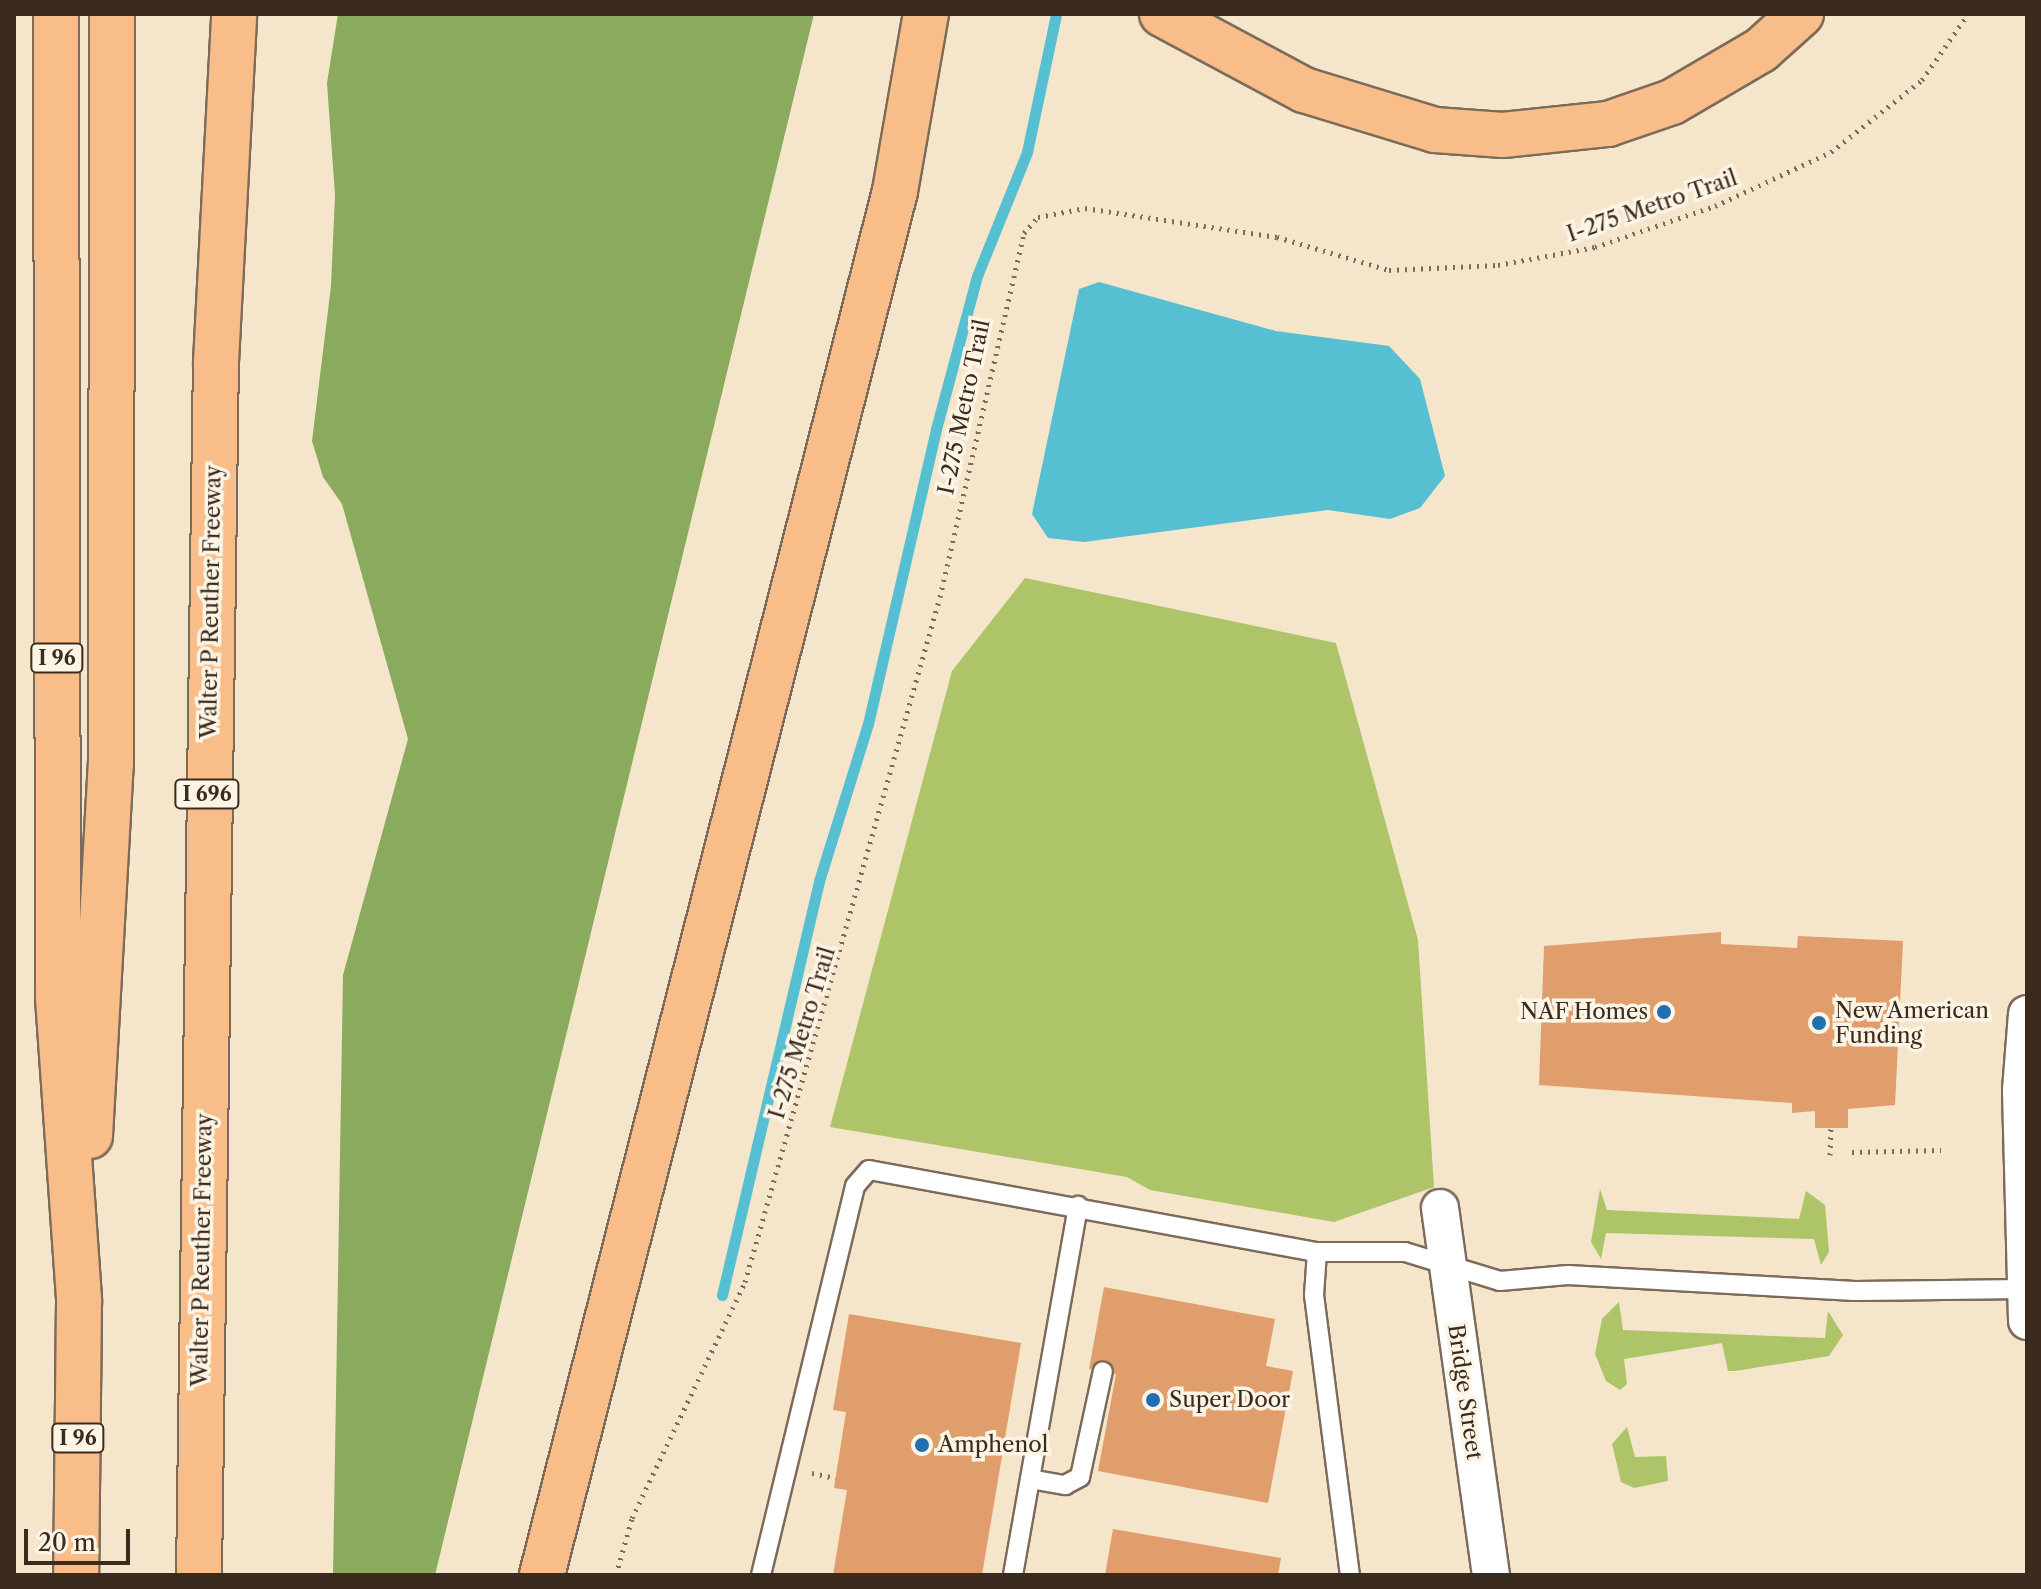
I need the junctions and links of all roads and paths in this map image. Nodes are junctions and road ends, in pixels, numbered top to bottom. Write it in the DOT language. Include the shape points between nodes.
graph roads {
  1 [pos="56,14"];
  2 [pos="112,14"];
  3 [pos="234,14"];
  4 [pos="926,14"];
  5 [pos="951,14"];
  6 [pos="1162,14"];
  7 [pos="1801,14"];
  8 [pos="1968,14"];
  9 [pos="895,191"];
  10 [pos="2027,1014"];
  11 [pos="1831,1128"];
  12 [pos="1941,1150"];
  13 [pos="1852,1152"];
  14 [pos="1830,1155"];
  15 [pos="1078,1206"];
  16 [pos="1440,1208"];
  17 [pos="1317,1252"];
  18 [pos="1448,1267"];
  19 [pos="79,1302"];
  20 [pos="2026,1305"];
  21 [pos="1103,1371"];
  22 [pos="807,1472"];
  23 [pos="835,1478"];
  24 [pos="1030,1479"];
  25 [pos="76,1575"];
  26 [pos="199,1575"];
  27 [pos="542,1575"];
  28 [pos="616,1575"];
  29 [pos="761,1575"];
  30 [pos="1013,1575"];
  31 [pos="1350,1575"];
  32 [pos="1491,1575"];
  1 -- 19 [label="highway, I 96" via="58,998"];
  2 -- 19 [label="highway" via="111,765"];
  3 -- 26 [label="highway, Walter P Reuther Freeway / I 696" via="215,378"];
  4 -- 9 [label="highway"];
  5 -- 9 [label="highway"];
  6 -- 7 [label="highway" via="1304,90 1435,130 1503,135 1608,124 1672,102 1761,50"];
  8 -- 28 [label="path, I-275 Metro Trail" via="1922,80 1831,152 1715,206 1595,247 1498,265 1389,270 1277,237 1085,208 1038,217 1024,233 940,597 745,1282 632,1518"];
  9 -- 27 [label="highway"];
  10 -- 20 [label="street"];
  11 -- 14 [label="path"];
  12 -- 13 [label="path"];
  15 -- 17 [label="lane"];
  15 -- 24 [label="lane"];
  15 -- 29 [label="lane" via="880,1169 860,1177"];
  16 -- 18 [label="street, Bridge Street"];
  17 -- 18 [label="lane" via="1386,1250"];
  17 -- 31 [label="lane" via="1314,1295"];
  18 -- 20 [label="lane" via="1500,1281 1568,1275"];
  18 -- 32 [label="street, Bridge Street"];
  19 -- 25 [label="highway, I 96"];
  21 -- 24 [label="lane" via="1080,1477 1065,1485"];
  22 -- 23 [label="path"];
  24 -- 30 [label="lane"];
}
